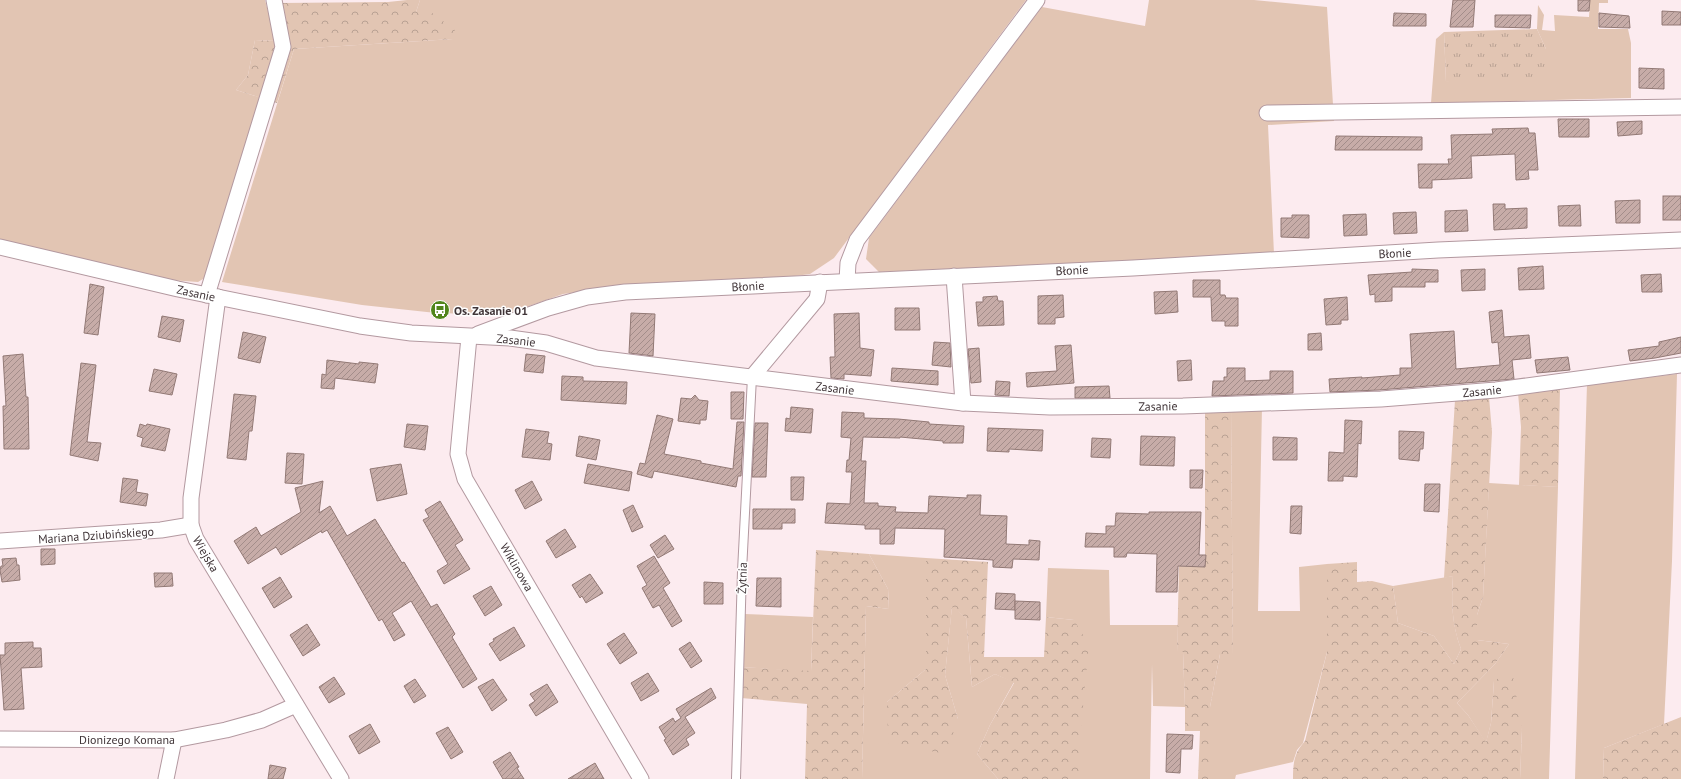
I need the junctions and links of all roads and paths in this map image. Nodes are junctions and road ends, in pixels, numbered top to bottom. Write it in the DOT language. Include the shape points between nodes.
graph roads {
  1 [pos="274,0"];
  2 [pos="1037,0"];
  3 [pos="1681,107"];
  4 [pos="1267,113"];
  5 [pos="1681,240"];
  6 [pos="0,247"];
  7 [pos="954,276"];
  8 [pos="847,281"];
  9 [pos="820,282"];
  10 [pos="212,296"];
  11 [pos="469,337"];
  12 [pos="1681,364"];
  13 [pos="752,377"];
  14 [pos="963,403"];
  15 [pos="191,525"];
  16 [pos="0,540"];
  17 [pos="296,705"];
  18 [pos="0,739"];
  19 [pos="174,740"];
  20 [pos="166,779"];
  21 [pos="341,779"];
  22 [pos="641,779"];
  23 [pos="736,779"];
  1 -- 10 [label="street, Wiejska" via="283,47"];
  2 -- 8 [label="street" via="856,240 848,262"];
  3 -- 4 [label="street"];
  5 -- 7 [label="street, Błonie"];
  6 -- 10 [label="street, Zasanie"];
  7 -- 8 [label="street, Błonie"];
  7 -- 14 [label="street"];
  8 -- 9 [label="street, Błonie"];
  9 -- 11 [label="street, Błonie" via="625,292 595,296 548,308"];
  9 -- 13 [label="street" via="817,299"];
  10 -- 11 [label="street, Zasanie" via="360,326"];
  10 -- 15 [label="street, Wiejska"];
  11 -- 13 [label="street, Zasanie" via="510,338 546,343 596,358"];
  11 -- 22 [label="street, Wiklinowa" via="458,454 465,479"];
  12 -- 14 [label="street, Zasanie" via="1496,390 1381,399 1081,407"];
  13 -- 14 [label="street, Zasanie"];
  13 -- 23 [label="lane, Żytnia" via="742,571"];
  15 -- 16 [label="street, Mariana Dziubińskiego" via="161,530"];
  15 -- 17 [label="street, Wiejska" via="196,539"];
  17 -- 19 [label="street, Dionizego Komana" via="262,720"];
  17 -- 21 [label="street, Wiejska"];
  18 -- 19 [label="street, Dionizego Komana"];
  19 -- 20 [label="street"];
}
